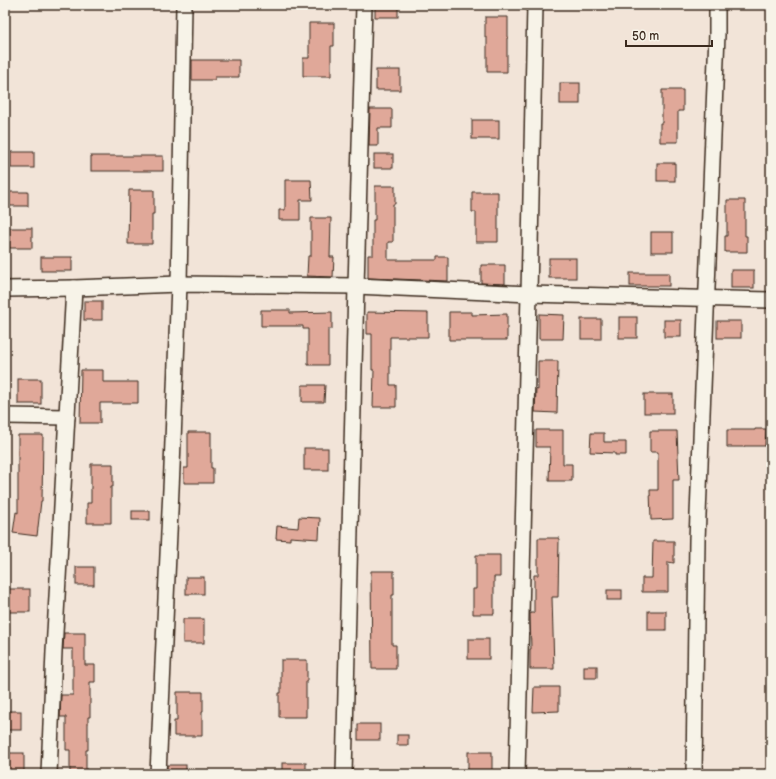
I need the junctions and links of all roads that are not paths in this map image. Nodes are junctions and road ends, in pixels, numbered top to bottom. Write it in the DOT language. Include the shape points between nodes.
graph roads {
  1 [pos="184,5"];
  2 [pos="364,5"];
  3 [pos="535,5"];
  4 [pos="717,5"];
  5 [pos="179,284"];
  6 [pos="356,286"];
  7 [pos="74,288"];
  8 [pos="5,289"];
  9 [pos="529,294"];
  10 [pos="706,298"];
  11 [pos="771,300"];
  12 [pos="5,416"];
  13 [pos="67,417"];
  14 [pos="49,774"];
  15 [pos="158,774"];
  16 [pos="344,774"];
  17 [pos="517,774"];
  18 [pos="694,774"];
  1 -- 5 [label="street"];
  2 -- 6 [label="street"];
  3 -- 9 [label="street"];
  4 -- 10 [label="street"];
  5 -- 6 [label="street"];
  5 -- 7 [label="street"];
  5 -- 15 [label="street"];
  6 -- 9 [label="street"];
  6 -- 16 [label="street"];
  7 -- 8 [label="street"];
  7 -- 13 [label="street"];
  9 -- 10 [label="street"];
  9 -- 17 [label="street"];
  10 -- 11 [label="street"];
  10 -- 18 [label="street" via="697,540"];
  12 -- 13 [label="street"];
  13 -- 14 [label="street"];
}
